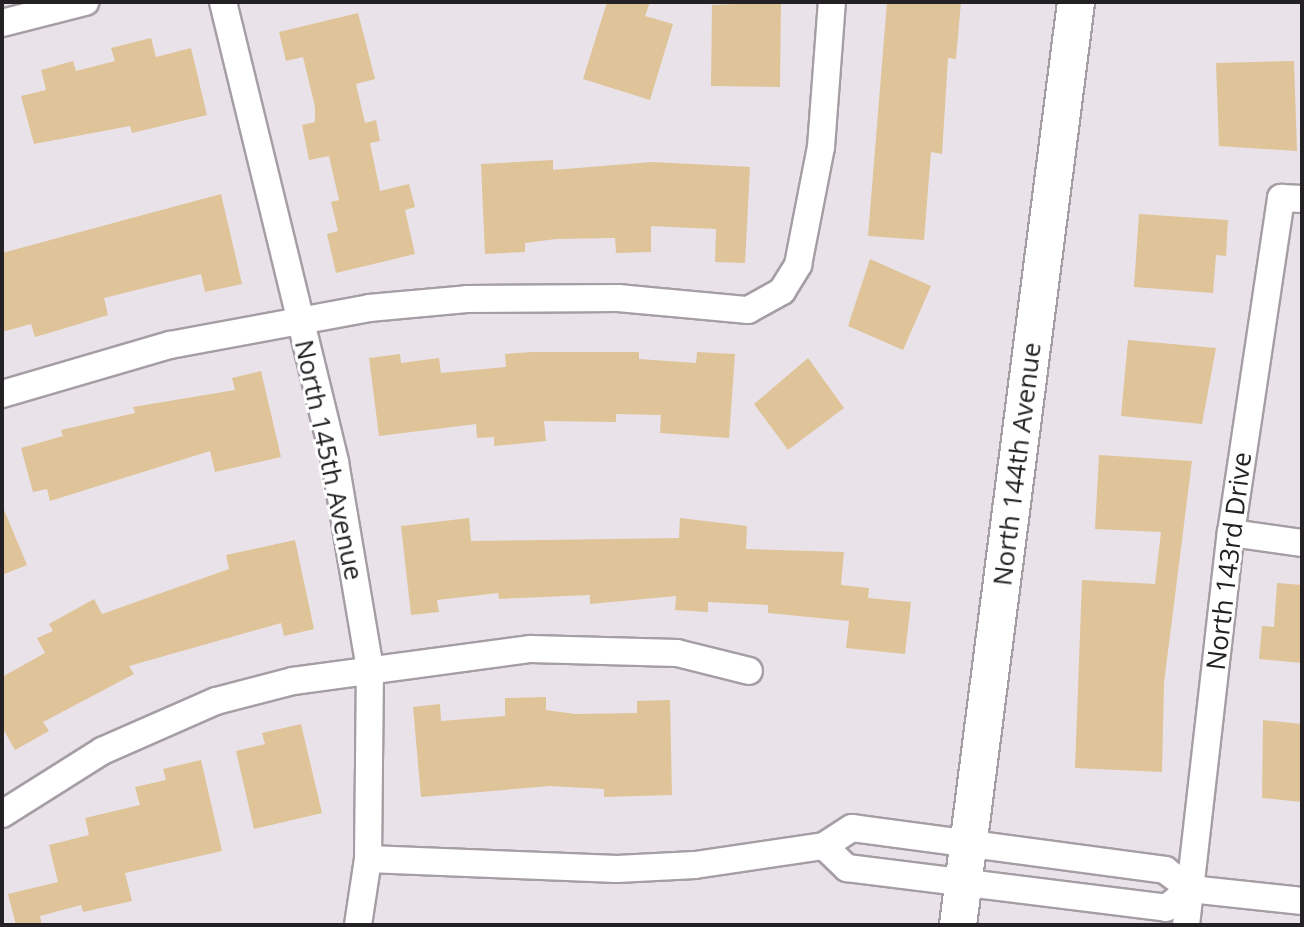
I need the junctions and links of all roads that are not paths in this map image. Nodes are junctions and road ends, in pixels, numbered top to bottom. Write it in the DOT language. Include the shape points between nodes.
graph roads {
  1 [pos="85,2"];
  2 [pos="223,2"];
  3 [pos="832,2"];
  4 [pos="1076,2"];
  5 [pos="2,23"];
  6 [pos="1291,199"];
  7 [pos="298,318"];
  8 [pos="2,394"];
  9 [pos="1231,533"];
  10 [pos="1302,543"];
  11 [pos="370,668"];
  12 [pos="749,671"];
  13 [pos="2,814"];
  14 [pos="971,845"];
  15 [pos="824,846"];
  16 [pos="368,859"];
  17 [pos="1107,863"];
  18 [pos="965,881"];
  19 [pos="1190,889"];
  20 [pos="1102,899"];
  21 [pos="1302,901"];
  22 [pos="358,925"];
  23 [pos="958,925"];
  24 [pos="1186,925"];
  1 -- 5 [label="street"];
  2 -- 7 [label="street, North 145th Avenue"];
  3 -- 7 [label="street" via="821,147 798,265 782,291 748,310 618,298 467,299"];
  4 -- 14 [label="main road, North 144th Avenue"];
  6 -- 9 [label="street, North 143rd Drive"];
  7 -- 8 [label="street" via="170,345"];
  7 -- 11 [label="street, North 145th Avenue" via="335,462"];
  9 -- 10 [label="street"];
  9 -- 19 [label="street, North 143rd Drive"];
  11 -- 12 [label="street" via="531,649 677,653"];
  11 -- 13 [label="street" via="216,701 102,751"];
  11 -- 16 [label="street, North 145th Avenue"];
  14 -- 15 [label="street" via="852,828"];
  14 -- 17 [label="street"];
  14 -- 18 [label="main road, North 144th Avenue"];
  15 -- 16 [label="street" via="617,869"];
  15 -- 18 [label="street" via="847,868"];
  16 -- 22 [label="street, North 145th Avenue"];
  17 -- 19 [label="street" via="1165,870"];
  17 -- 20 [label="street"];
  18 -- 20 [label="street"];
  18 -- 23 [label="main road, North 144th Avenue"];
  19 -- 20 [label="street" via="1166,908"];
  19 -- 21 [label="street"];
  19 -- 24 [label="street, North 143rd Drive"];
}
